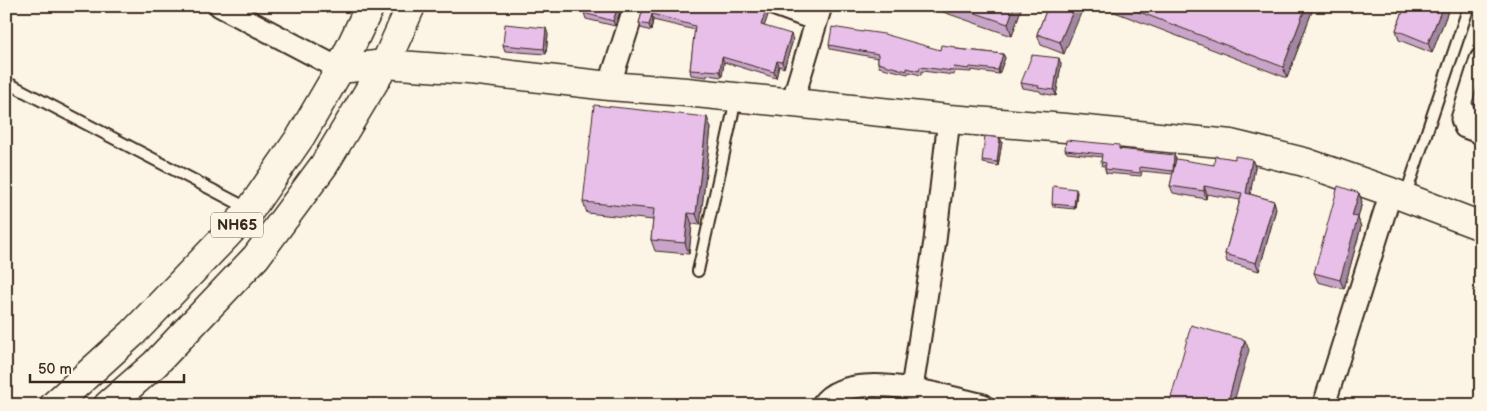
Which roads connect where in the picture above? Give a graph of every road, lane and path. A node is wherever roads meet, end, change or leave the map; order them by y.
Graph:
1 (220, 6) edge
2 (370, 6) edge
3 (411, 6) edge
4 (635, 6) edge
5 (778, 6) edge
6 (1469, 6) edge
7 (818, 13) edge
8 (1481, 59) edge
9 (385, 64) junction
10 (340, 69) junction
11 (6, 82) edge
12 (610, 86) junction
13 (737, 97) junction
14 (792, 103) junction
15 (949, 119) junction
16 (1481, 133) edge
17 (1398, 195) junction
18 (250, 210) junction
19 (1481, 226) edge
20 (698, 271) dead end
21 (912, 388) junction
22 (54, 405) edge
23 (108, 405) edge
24 (822, 405) edge
25 (984, 405) edge
26 (1324, 405) edge

1 - 10 street
2 - 10 main road, NH65
3 - 9 main road, NH65
4 - 12 street
5 - 7 street
6 - 17 lane
7 - 14 street
8 - 16 street
9 - 10 main road
9 - 12 main road
9 - 23 main road, NH65
10 - 18 main road, NH65
11 - 18 lane
12 - 13 main road
13 - 14 main road
13 - 20 lane
14 - 15 main road
15 - 17 main road
15 - 21 street
17 - 19 main road
17 - 26 street
18 - 22 main road, NH65
21 - 24 street
21 - 25 street

